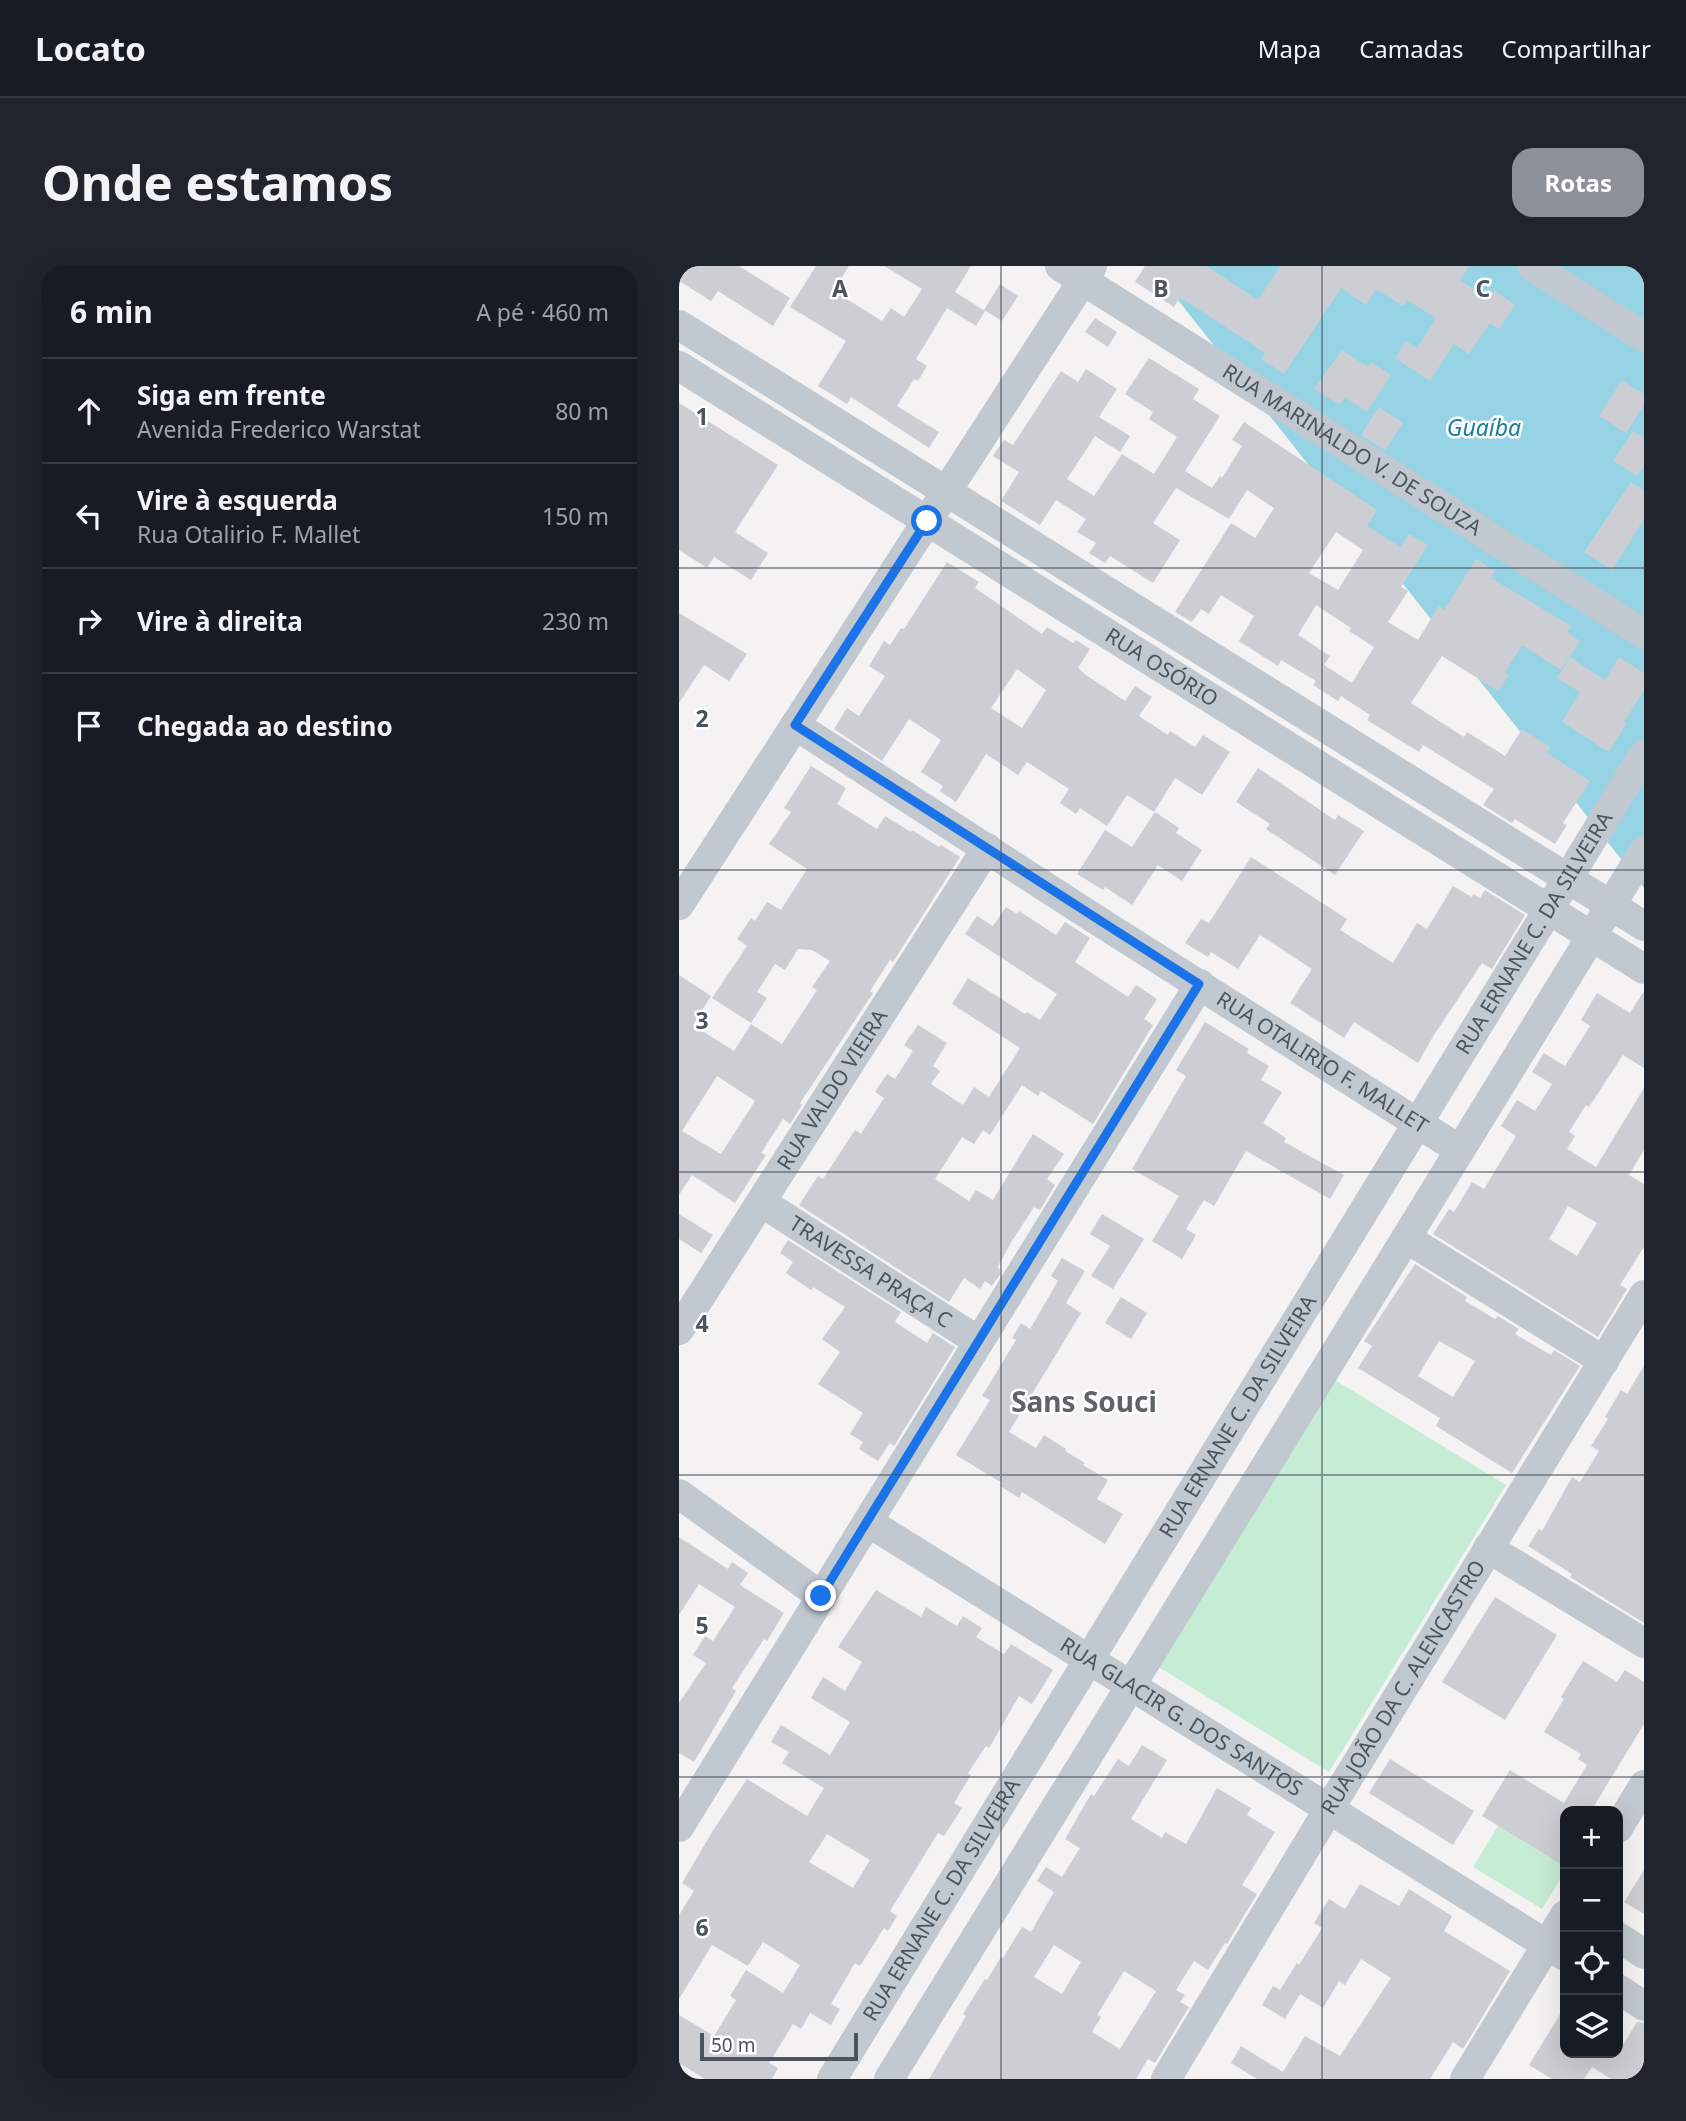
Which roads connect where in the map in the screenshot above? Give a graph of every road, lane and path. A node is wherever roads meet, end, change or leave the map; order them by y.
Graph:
1 (1532, 266) edge
2 (1078, 271) edge
3 (679, 325) edge
4 (1644, 337) edge
5 (679, 366) edge
6 (802, 402) junction
7 (785, 431) junction
8 (946, 492) junction
9 (927, 521) junction
10 (1150, 619) junction
11 (1644, 634) edge
12 (1131, 649) junction
13 (795, 725) junction
14 (1644, 754) edge
15 (987, 849) junction
16 (1644, 851) edge
17 (1568, 879) junction
18 (679, 905) edge
19 (1610, 905) junction
20 (1549, 910) junction
21 (1644, 926) edge
22 (1591, 936) junction
23 (1644, 970) edge
24 (1199, 984) junction
25 (1418, 1123) junction
26 (1460, 1150) junction
27 (761, 1202) junction
28 (1406, 1238) junction
29 (1644, 1296) edge
30 (679, 1330) edge
31 (978, 1341) junction
32 (1604, 1361) junction
33 (679, 1494) edge
34 (868, 1522) junction
35 (1488, 1548) junction
36 (821, 1596) junction
37 (1644, 1643) edge
38 (1089, 1660) junction
39 (1131, 1685) junction
40 (1644, 1785) edge
41 (687, 1795) edge
42 (1329, 1809) junction
43 (1623, 1820) edge
44 (679, 1827) edge
45 (958, 1874) junction
46 (1000, 1899) junction
47 (1561, 1932) edge
48 (1623, 1940) edge
49 (1556, 1950) edge
50 (1644, 1954) edge
51 (1623, 1992) edge
52 (1644, 2006) edge
53 (832, 2079) edge
54 (889, 2079) edge
55 (1166, 2079) edge
56 (1465, 2079) edge

1 - 4 street
2 - 8 street
2 - 11 street, RUA MARINALDO V. DE SOUZA
3 - 6 street, RUA OSÓRIO
5 - 7 street, RUA OSÓRIO
6 - 7 street
6 - 8 street, RUA OSÓRIO
7 - 9 street, RUA OSÓRIO
8 - 9 street
8 - 10 street, RUA OSÓRIO
9 - 12 street, RUA OSÓRIO
9 - 13 street
10 - 12 street
10 - 17 street, RUA OSÓRIO
12 - 20 street, RUA OSÓRIO
13 - 15 street, RUA OTALIRIO F. MALLET
13 - 18 street
14 - 17 street, RUA ERNANE C. DA SILVEIRA
15 - 24 street, RUA OTALIRIO F. MALLET
15 - 27 street, RUA VALDO VIEIRA
16 - 19 street
17 - 19 street, RUA OSÓRIO
17 - 20 street, RUA ERNANE C. DA SILVEIRA
19 - 21 street, RUA OSÓRIO
19 - 22 street
20 - 22 street, RUA OSÓRIO
20 - 25 street, RUA ERNANE C. DA SILVEIRA
22 - 23 street, RUA OSÓRIO
22 - 26 street
24 - 25 street, RUA OTALIRIO F. MALLET
24 - 31 street
25 - 26 street, RUA OTALIRIO F. MALLET
25 - 38 street, RUA ERNANE C. DA SILVEIRA
26 - 28 street
27 - 30 street, RUA VALDO VIEIRA
27 - 31 street, TRAVESSA PRAÇA C
28 - 32 street
28 - 39 street
29 - 32 street, RUA JOÃO DA C. ALENCASTRO
31 - 34 street
32 - 35 street, RUA JOÃO DA C. ALENCASTRO
33 - 36 street
34 - 36 street
34 - 38 street, RUA GLACIR G. DOS SANTOS
35 - 37 street
35 - 42 street, RUA JOÃO DA C. ALENCASTRO
36 - 41 street
38 - 39 street, RUA GLACIR G. DOS SANTOS
38 - 45 street, RUA ERNANE C. DA SILVEIRA
39 - 42 street, RUA GLACIR G. DOS SANTOS
39 - 46 street
40 - 43 street
41 - 44 street
42 - 49 street, RUA GLACIR G. DOS SANTOS
42 - 55 street, RUA JOÃO DA C. ALENCASTRO
45 - 46 street
45 - 53 street, RUA ERNANE C. DA SILVEIRA
46 - 54 street
47 - 49 street
48 - 50 street
49 - 56 street
51 - 52 street

